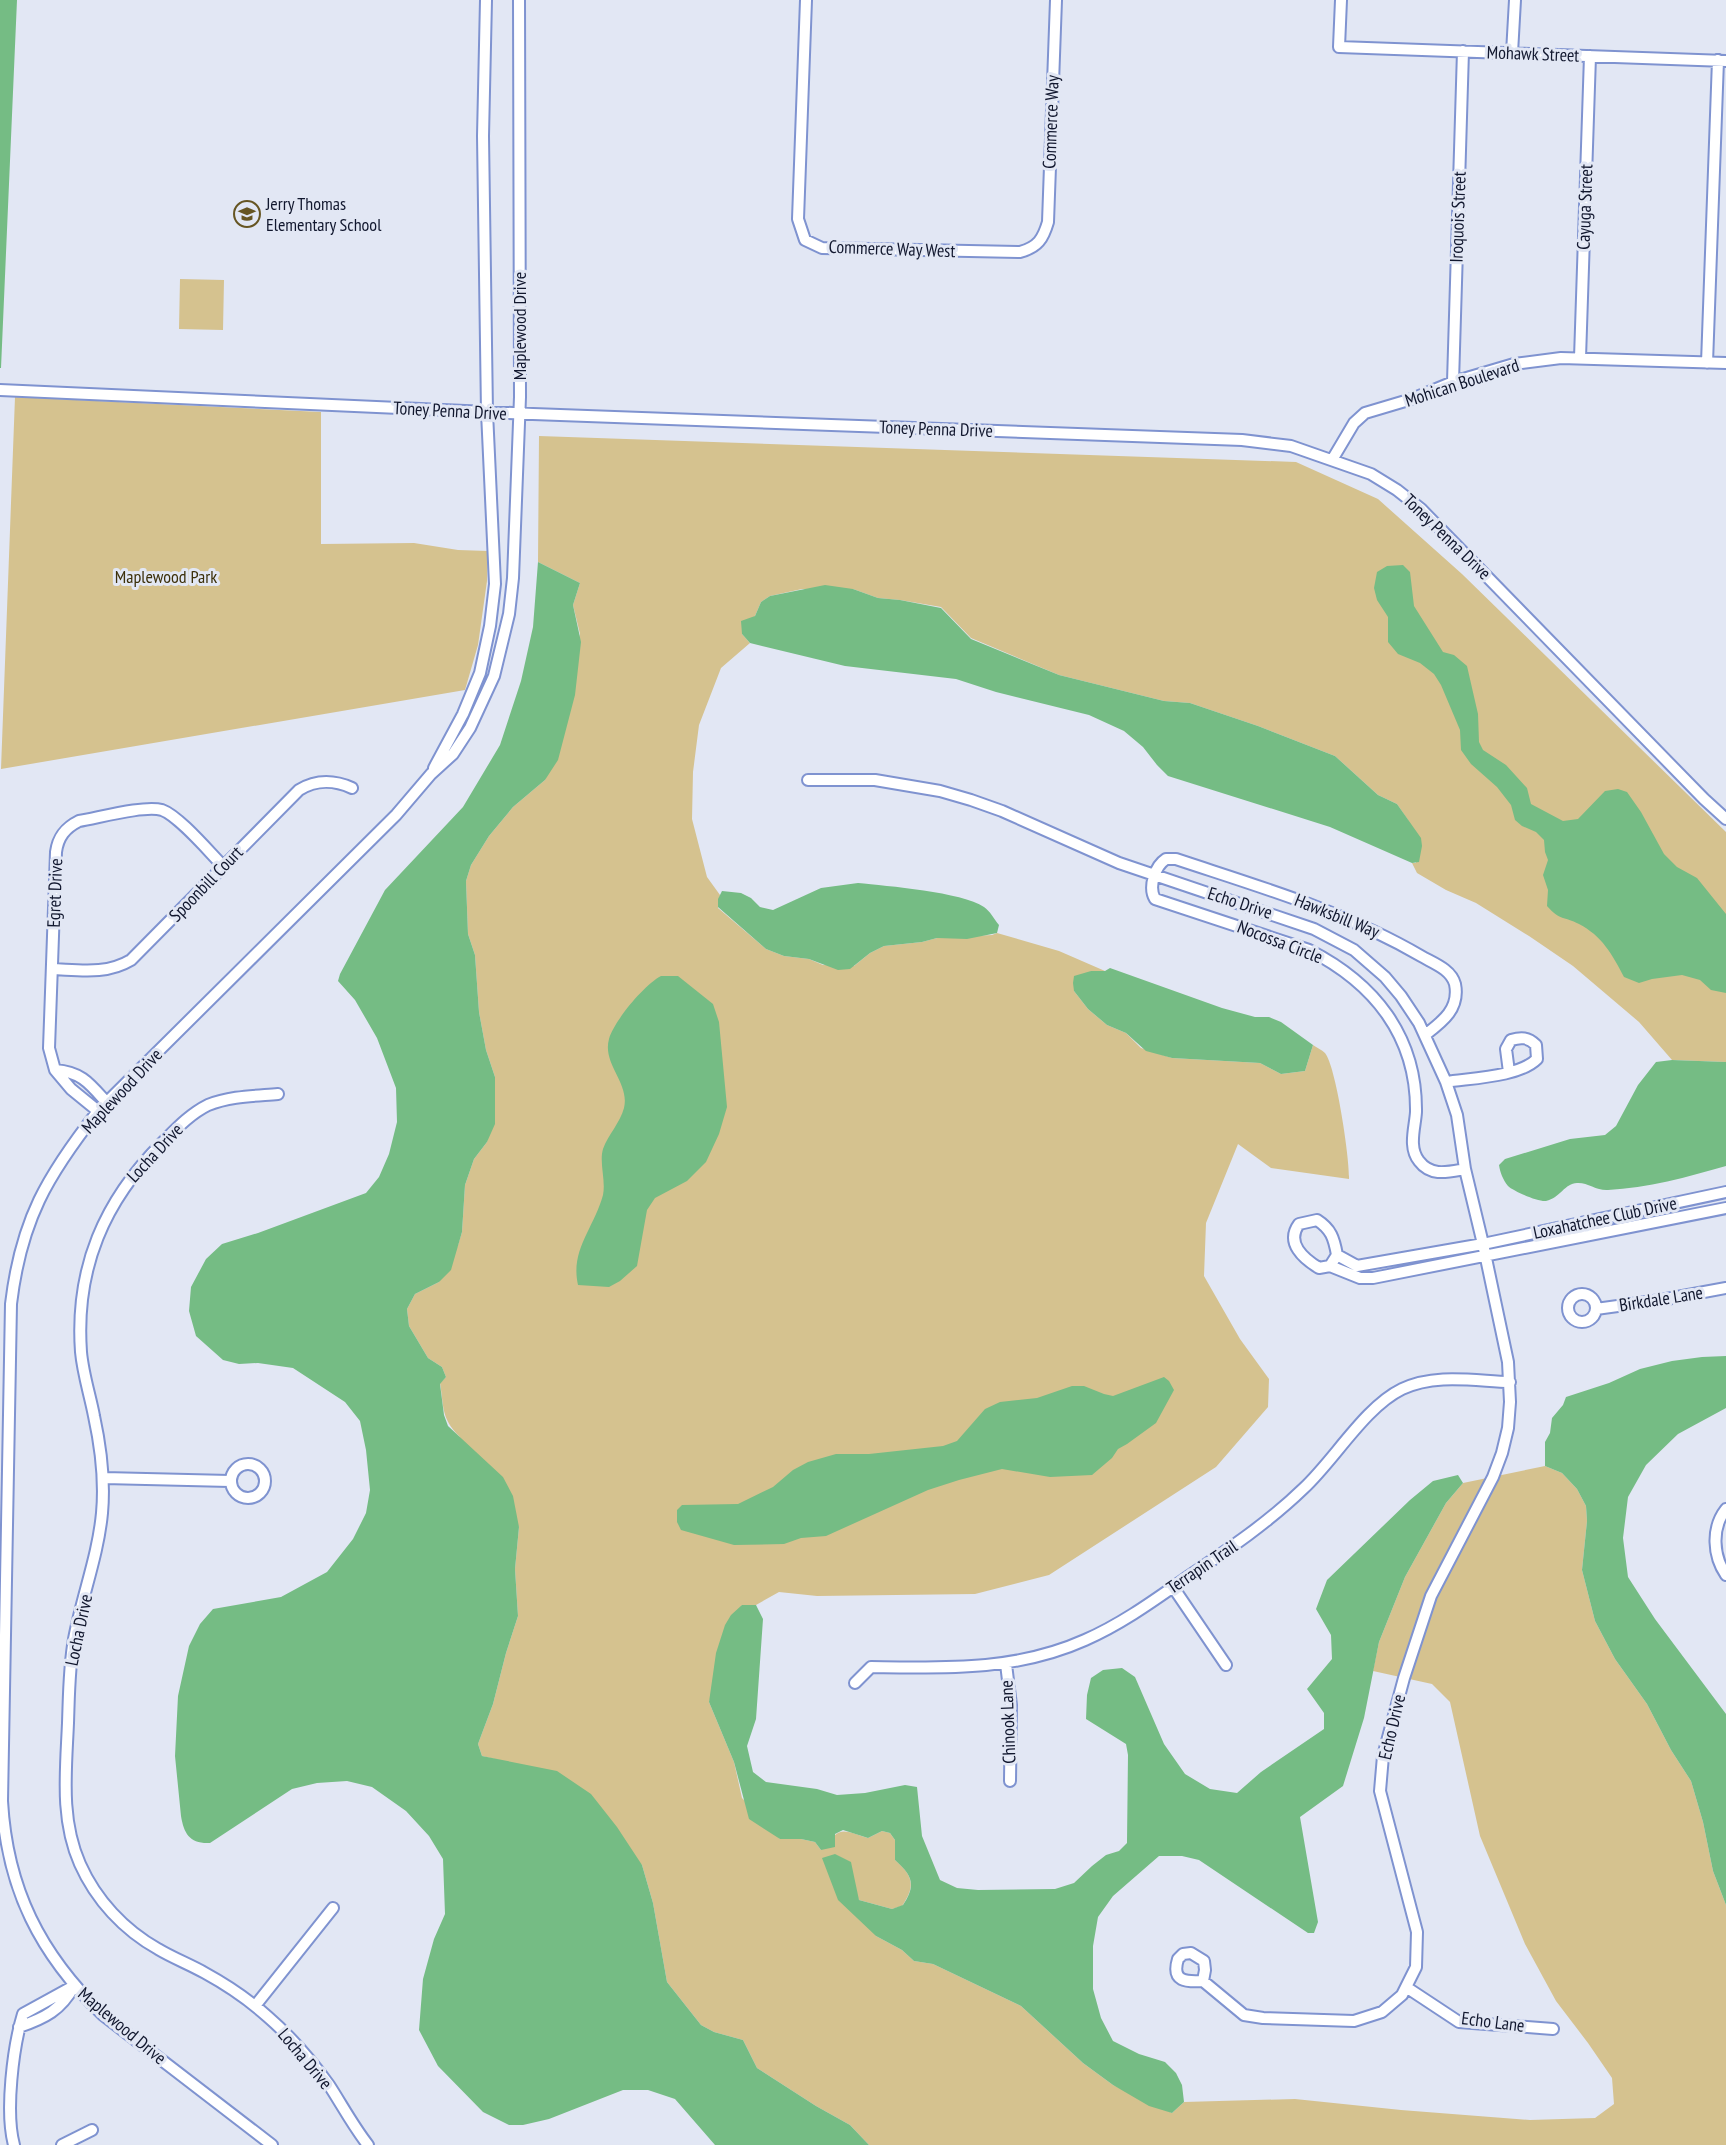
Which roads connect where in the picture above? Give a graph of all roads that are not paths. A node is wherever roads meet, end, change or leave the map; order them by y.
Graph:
1 (486, 0) edge
2 (519, 0) edge
3 (806, 0) edge
4 (1056, 0) edge
5 (1341, 0) edge
6 (1515, 0) edge
7 (1463, 51) junction
8 (1512, 53) junction
9 (1590, 56) junction
10 (1722, 60) edge
11 (1039, 243) joint
12 (1580, 358) junction
13 (1707, 363) junction
14 (1726, 363) edge
15 (1453, 382) junction
16 (0, 390) edge
17 (487, 412) junction
18 (520, 414) junction
19 (1332, 460) junction
20 (431, 774) junction
21 (808, 780) dead end
22 (352, 788) dead end
23 (1726, 819) edge
24 (224, 867) junction
25 (1155, 875) junction
26 (52, 969) junction
27 (1425, 1035) junction
28 (55, 1070) junction
29 (1509, 1072) dead end
30 (1446, 1082) junction
31 (278, 1094) dead end
32 (102, 1107) junction
33 (1465, 1169) junction
34 (1726, 1192) edge
35 (1726, 1208) edge
36 (1483, 1244) junction
37 (1337, 1255) junction
38 (1486, 1257) junction
39 (1330, 1266) junction
40 (1726, 1288) edge
41 (1596, 1309) dead end
42 (1510, 1382) junction
43 (104, 1478) junction
44 (230, 1481) dead end
45 (1726, 1509) edge
46 (1726, 1575) edge
47 (1173, 1587) junction
48 (1006, 1664) junction
49 (1226, 1665) dead end
50 (855, 1683) dead end
51 (1010, 1781) dead end
52 (333, 1908) dead end
53 (1203, 1981) dead end
54 (74, 1986) junction
55 (1406, 1987) junction
56 (255, 2006) junction
57 (1553, 2028) dead end
58 (92, 2130) dead end
59 (14, 2145) edge
60 (62, 2145) edge
61 (272, 2145) edge
62 (368, 2145) edge

1 - 17 street, Maplewood Drive
2 - 18 street, Maplewood Drive
3 - 11 street, Commerce Way West
4 - 11 street, Commerce Way
5 - 7 street, Mohawk Street
6 - 8 street
7 - 8 street, Mohawk Street
7 - 15 street, Iroquois Street
8 - 9 street, Mohawk Street
9 - 10 street, Mohawk Street
9 - 12 street, Cayuga Street
10 - 13 street
12 - 13 street, Mohican Boulevard
12 - 15 street, Mohican Boulevard
13 - 14 street, Mohican Boulevard
15 - 19 street, Mohican Boulevard
16 - 17 street, Toney Penna Drive
17 - 18 street, Toney Penna Drive
17 - 20 street, Maplewood Drive
18 - 19 street, Toney Penna Drive
18 - 20 street, Maplewood Drive
19 - 23 street, Toney Penna Drive
20 - 32 street, Maplewood Drive
21 - 25 street, Echo Drive
22 - 24 street, Spoonbill Court
24 - 26 street, Spoonbill Court
24 - 26 street, Egret Drive
25 - 27 street, Echo Drive
25 - 27 street, Hawksbill Way
25 - 33 street, Nocossa Circle
26 - 28 street, Egret Drive
27 - 30 street, Echo Drive
28 - 32 street
28 - 32 street
29 - 30 street
30 - 33 street, Echo Drive
31 - 43 street, Locha Drive
32 - 54 street, Maplewood Drive
33 - 36 street, Echo Drive
34 - 36 street, Loxahatchee Club Drive
35 - 38 street, Loxahatchee Club Drive
36 - 37 street
36 - 38 street, Echo Drive
37 - 39 street
37 - 39 street
38 - 39 street
38 - 42 street, Echo Drive
40 - 41 street, Birkdale Lane
42 - 47 street, Terrapin Trail
42 - 55 street, Echo Drive
43 - 44 street
43 - 56 street, Locha Drive
45 - 46 street
47 - 48 street, Terrapin Trail
47 - 49 street
48 - 50 street, Terrapin Trail
48 - 51 street, Chinook Lane
52 - 56 street
53 - 55 street, Echo Drive
54 - 59 street
54 - 61 street, Maplewood Drive
55 - 57 street, Echo Lane
56 - 62 street, Locha Drive
58 - 60 street

